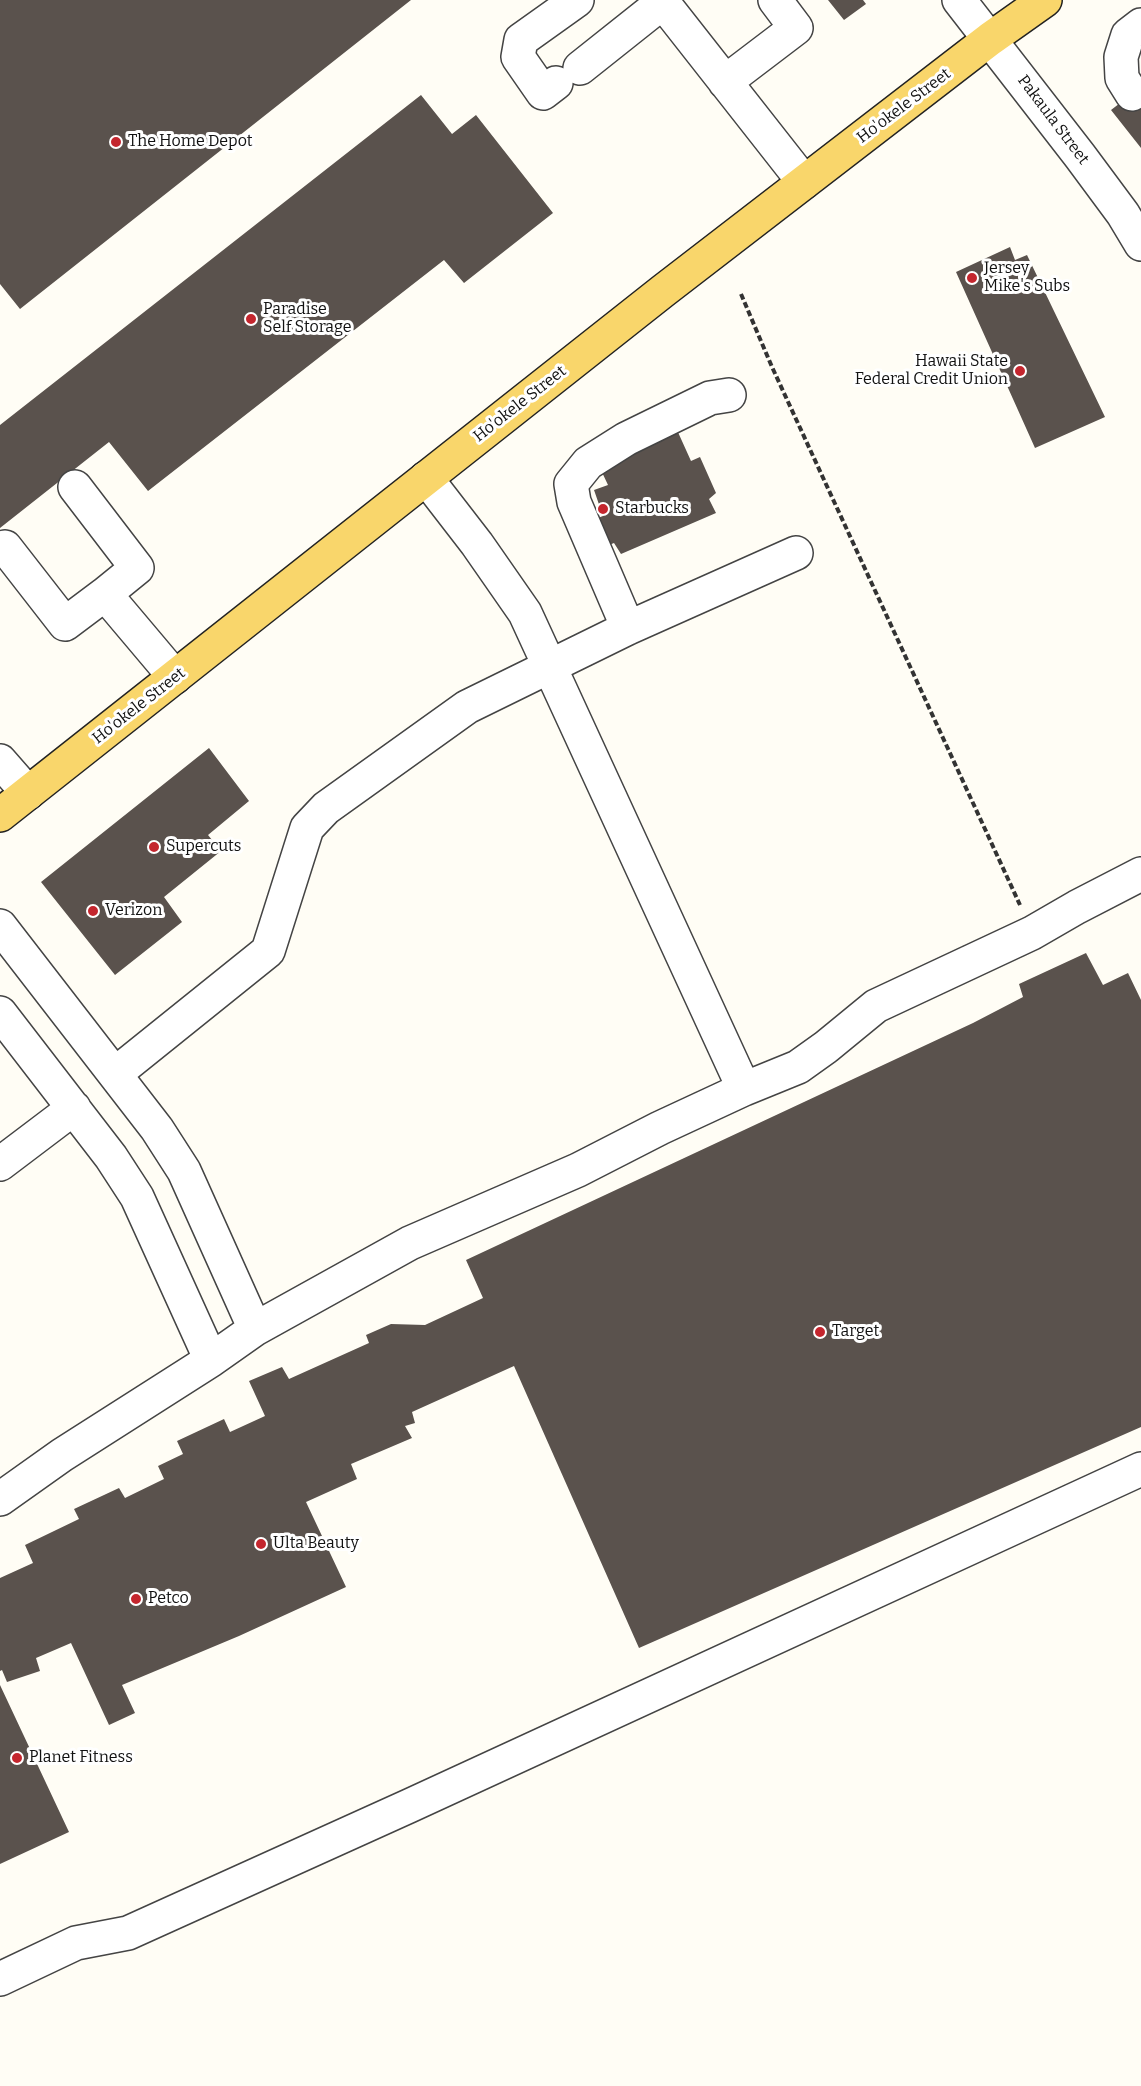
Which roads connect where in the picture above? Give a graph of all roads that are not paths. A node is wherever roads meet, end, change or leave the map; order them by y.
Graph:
1 (577, 0) edge
2 (775, 0) edge
3 (959, 0) edge
4 (1045, 0) edge
5 (662, 1) edge
6 (1141, 25) edge
7 (990, 39) junction
8 (726, 82) junction
9 (1132, 94) dead end
10 (804, 182) junction
11 (1140, 240) edge
12 (729, 395) dead end
13 (426, 478) junction
14 (75, 487) dead end
15 (5, 547) dead end
16 (796, 553) dead end
17 (105, 594) junction
18 (628, 628) junction
19 (550, 666) junction
20 (176, 677) junction
21 (0, 761) edge
22 (28, 793) junction
23 (0, 815) edge
24 (1141, 874) edge
25 (0, 926) edge
26 (0, 1013) edge
27 (115, 1074) junction
28 (744, 1089) junction
29 (74, 1108) junction
30 (0, 1164) edge
31 (255, 1329) junction
32 (211, 1360) junction
33 (1141, 1469) edge
34 (0, 1499) edge
35 (0, 1979) edge

1 - 5 street
2 - 8 street
3 - 7 street, Pakaula Street
4 - 7 main road, Ho'okele Street
5 - 8 street
6 - 9 street
7 - 10 main road, Ho'okele Street
7 - 11 street, Pakaula Street
8 - 10 street
10 - 13 main road, Ho'okele Street
12 - 18 street
13 - 19 street
13 - 20 main road, Ho'okele Street
14 - 17 street
15 - 17 street
16 - 18 street
17 - 20 street
18 - 19 street
19 - 27 street
19 - 28 street
20 - 22 main road, Ho'okele Street
21 - 22 street
22 - 23 main road, Ho'okele Street
24 - 28 street
25 - 27 street
26 - 29 street
27 - 31 street
28 - 31 street
29 - 30 street
29 - 32 street
31 - 32 street
32 - 34 street
33 - 35 street

